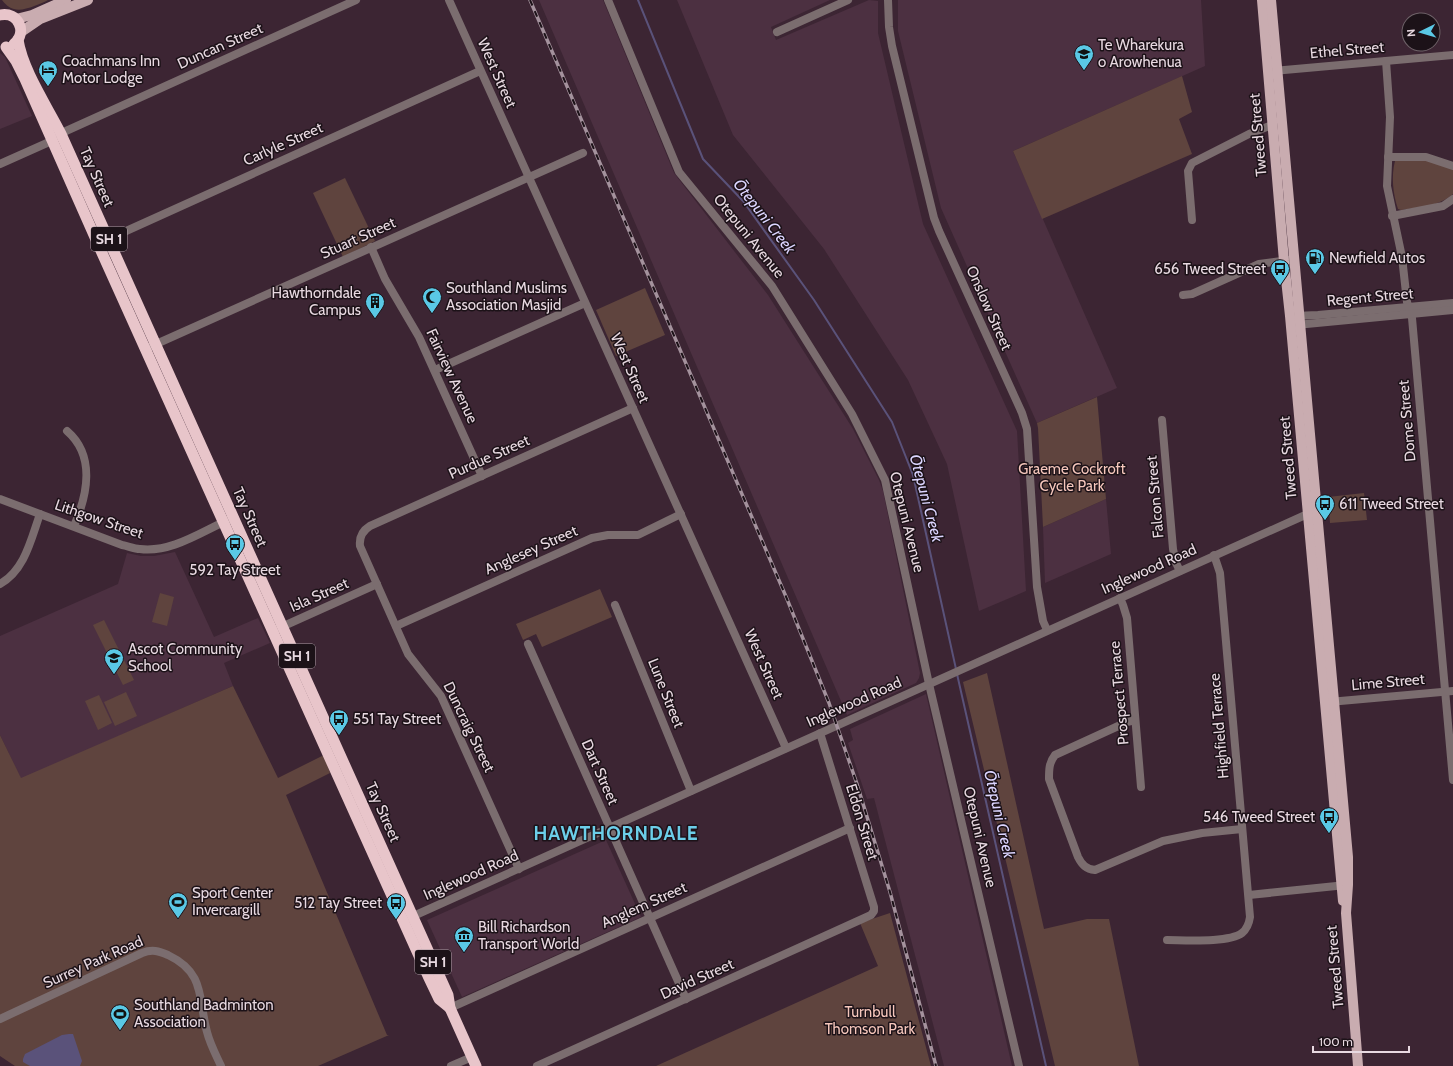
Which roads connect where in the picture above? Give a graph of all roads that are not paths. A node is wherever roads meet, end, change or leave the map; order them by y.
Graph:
1 (66, 0) edge
2 (88, 0) edge
3 (356, 0) edge
4 (449, 0) edge
5 (608, 0) edge
6 (848, 0) edge
7 (888, 0) edge
8 (1262, 0) edge
9 (1271, 0) edge
10 (5, 14) edge
11 (777, 32) dead end
12 (20, 36) junction
13 (3, 47) edge
14 (1453, 55) edge
15 (1386, 61) junction
16 (480, 71) junction
17 (1272, 71) junction
18 (1272, 125) junction
19 (57, 137) junction
20 (583, 153) dead end
21 (1388, 157) junction
22 (0, 164) edge
23 (1453, 166) edge
24 (528, 177) junction
25 (1453, 199) edge
26 (1392, 216) junction
27 (1192, 220) dead end
28 (109, 239) junction
29 (98, 244) junction
30 (371, 247) junction
31 (1289, 260) junction
32 (1182, 295) dead end
33 (585, 302) junction
34 (1453, 303) edge
35 (1410, 310) junction
36 (1453, 310) edge
37 (1295, 321) junction
38 (156, 344) junction
39 (145, 349) junction
40 (435, 370) junction
41 (633, 408) junction
42 (1162, 420) dead end
43 (67, 431) dead end
44 (482, 476) junction
45 (0, 499) edge
46 (1312, 512) junction
47 (40, 514) junction
48 (681, 514) junction
49 (234, 518) junction
50 (224, 522) junction
51 (74, 526) junction
52 (360, 536) joint
53 (1214, 555) junction
54 (1180, 571) junction
55 (0, 584) edge
56 (377, 584) junction
57 (1120, 598) junction
58 (615, 605) dead end
59 (283, 626) junction
60 (396, 626) junction
61 (1047, 630) junction
62 (272, 631) junction
63 (528, 644) dead end
64 (929, 684) junction
65 (1449, 691) edge
66 (1329, 702) junction
67 (1135, 720) junction
68 (328, 726) junction
69 (318, 731) junction
70 (820, 733) junction
71 (786, 748) junction
72 (1453, 780) edge
73 (1141, 787) dead end
74 (691, 791) junction
75 (370, 820) junction
76 (359, 824) junction
77 (610, 828) junction
78 (850, 828) junction
79 (1242, 829) junction
80 (519, 868) junction
81 (1345, 886) junction
82 (1249, 895) junction
83 (869, 917) joint
84 (408, 918) junction
85 (650, 918) junction
86 (1167, 940) dead end
87 (686, 999) junction
88 (450, 1008) junction
89 (0, 1019) edge
90 (474, 1061) edge
91 (221, 1066) edge
92 (451, 1066) edge
93 (538, 1066) edge
94 (1019, 1066) edge
95 (1358, 1066) edge

1 - 10 main road
2 - 12 main road
3 - 19 street, Duncan Street
4 - 16 street, West Street
5 - 64 street, Otepuni Avenue
6 - 11 street
7 - 61 street, Onslow Street
8 - 17 main road, Tweed Street
9 - 17 main road, Tweed Street
10 - 12 highway, SH 1
12 - 13 highway
12 - 19 highway, Tay Street / SH 1
13 - 19 highway, Tay Street / SH 1
14 - 15 street, Ethel Street
15 - 17 street, Ethel Street
15 - 21 street, Dome Street
16 - 24 street, West Street
16 - 28 street, Carlyle Street
17 - 18 main road, Tweed Street
17 - 31 main road, Tweed Street
18 - 27 street
18 - 31 main road, Tweed Street
19 - 22 street, Duncan Street
19 - 28 highway, Tay Street / SH 1
19 - 29 highway, Tay Street / SH 1
20 - 24 street, Stuart Street
21 - 23 street
21 - 26 street, Dome Street
24 - 30 street, Stuart Street
24 - 33 street, West Street
25 - 26 street
26 - 35 street, Dome Street
28 - 29 street, Carlyle Street
28 - 38 highway, Tay Street / SH 1
29 - 39 highway, Tay Street / SH 1
30 - 38 street, Stuart Street
30 - 40 street, Fairview Avenue
31 - 32 street
31 - 37 main road, Tweed Street
33 - 40 street
33 - 41 street, West Street
34 - 35 street, Regent Street
35 - 36 street, Regent Street
35 - 37 street, Regent Street
35 - 65 street, Dome Street
37 - 46 main road, Tweed Street
38 - 39 street, Stuart Street
38 - 49 highway, Tay Street / SH 1
39 - 50 highway, Tay Street / SH 1
40 - 44 street, Fairview Avenue
41 - 44 street, Purdue Street
41 - 48 street, West Street
42 - 54 street, Falcon Street
43 - 51 street
44 - 52 street, Purdue Street
45 - 47 street, Lithgow Street
46 - 53 street, Inglewood Road
46 - 66 main road, Tweed Street
47 - 51 street, Lithgow Street
47 - 55 street
48 - 60 street, Anglesey Street
48 - 71 street, West Street
49 - 50 street, Lithgow Street
49 - 59 highway, Tay Street / SH 1
50 - 51 street, Lithgow Street
50 - 62 highway, Tay Street / SH 1
52 - 56 street, Duncraig Street
53 - 54 street, Inglewood Road
53 - 79 street, Highfield Terrace
54 - 57 street, Inglewood Road
56 - 59 street, Isla Street
56 - 60 street, Duncraig Street
57 - 61 street, Inglewood Road
57 - 67 street, Prospect Terrace
58 - 74 street, Lune Street
59 - 62 street, Isla Street
59 - 68 highway, Tay Street / SH 1
60 - 80 street, Duncraig Street
61 - 64 street, Inglewood Road
62 - 69 highway, Tay Street / SH 1
63 - 77 street, Dart Street
64 - 70 street, Inglewood Road
64 - 94 street, Otepuni Avenue
65 - 66 street, Lime Street
65 - 72 street, Dome Street
66 - 81 main road, Tweed Street
67 - 73 street, Prospect Terrace
67 - 79 street
68 - 69 highway
68 - 75 highway, Tay Street / SH 1
69 - 76 highway, Tay Street / SH 1
70 - 71 street, Inglewood Road
70 - 78 street, Eldon Street
71 - 74 street, Inglewood Road
74 - 77 street, Inglewood Road
75 - 76 highway
75 - 84 highway, Tay Street / SH 1
76 - 84 highway, Tay Street / SH 1
77 - 80 street, Inglewood Road
77 - 85 street, Dart Street
78 - 83 street, Eldon Street
78 - 85 street, Anglem Street
79 - 82 street, Highfield Terrace
80 - 84 street, Inglewood Road
81 - 82 street
81 - 95 main road, Tweed Street
82 - 86 street, Highfield Terrace
83 - 87 street, David Street
84 - 88 highway, Tay Street / SH 1
85 - 87 street, Dart Street
85 - 88 street, Anglem Street
87 - 93 street, David Street
88 - 90 highway, Tay Street / SH 1
89 - 91 street, Surrey Park Road
90 - 92 street

